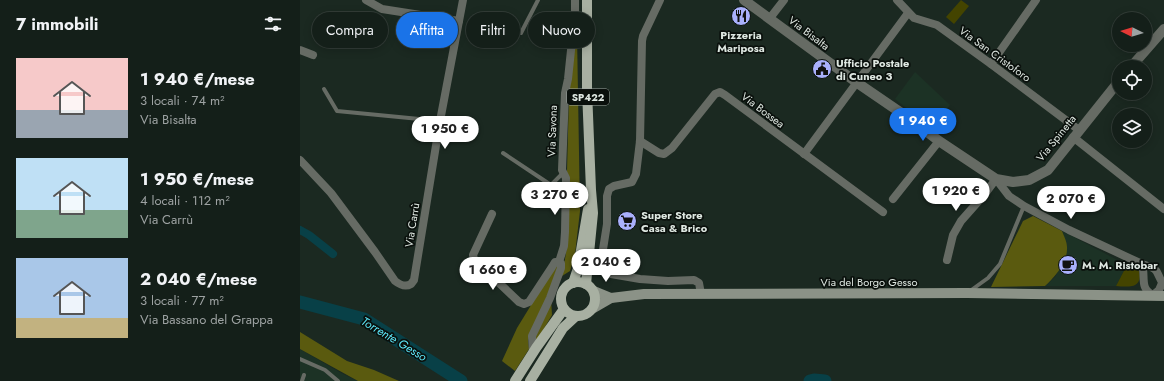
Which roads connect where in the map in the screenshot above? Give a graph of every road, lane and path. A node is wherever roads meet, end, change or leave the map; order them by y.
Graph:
1 (366, 0) edge
2 (463, 0) edge
3 (538, 0) edge
4 (575, 0) edge
5 (660, 0) edge
6 (744, 0) edge
7 (784, 0) edge
8 (897, 0) edge
9 (1036, 0) edge
10 (587, 2) edge
11 (908, 13) junction
12 (770, 18) junction
13 (459, 21) junction
14 (1164, 29) edge
15 (521, 33) dead end
16 (300, 50) edge
17 (313, 55) dead end
18 (1137, 60) edge
19 (990, 64) junction
20 (856, 82) junction
21 (324, 89) dead end
22 (1112, 89) edge
23 (440, 121) junction
24 (1076, 133) junction
25 (640, 141) junction
26 (939, 141) junction
27 (503, 153) dead end
28 (804, 154) junction
29 (300, 160) edge
30 (562, 170) junction
31 (996, 179) junction
32 (591, 190) junction
33 (893, 199) dead end
34 (1024, 206) junction
35 (1163, 206) edge
36 (883, 212) dead end
37 (492, 214) dead end
38 (947, 260) dead end
39 (559, 262) junction
40 (1142, 264) junction
41 (574, 282) junction
42 (1163, 284) edge
43 (1144, 286) junction
44 (590, 288) junction
45 (966, 293) junction
46 (701, 294) junction
47 (1127, 295) junction
48 (1153, 295) junction
49 (1164, 296) edge
50 (611, 298) junction
51 (564, 309) junction
52 (592, 309) junction
53 (576, 316) junction
54 (533, 353) junction
55 (300, 359) edge
56 (304, 375) dead end
57 (531, 379) edge
58 (302, 381) edge
59 (338, 381) edge
60 (515, 381) edge

1 - 13 street
2 - 13 street, Via Carrù
3 - 15 lane
4 - 30 street, Via Savona
5 - 25 street
6 - 12 street, Via Bisalta
7 - 12 street
8 - 11 street, Via San Cristoforo
9 - 19 street
10 - 32 main road, SP422
11 - 19 street, Via San Cristoforo
11 - 20 street
12 - 20 street, Via Bisalta
13 - 23 street, Via Carrù
14 - 18 street
16 - 17 street
19 - 24 street, Via San Cristoforo
20 - 26 street, Via Bisalta
20 - 28 street
21 - 23 lane
22 - 24 street, Via Spinetta
23 - 29 street, Via Carrù
24 - 31 street, Via Spinetta
24 - 35 street, Via San Cristoforo
25 - 28 street, Via Bossea
25 - 46 street
26 - 31 street, Via Bisalta
26 - 33 street
27 - 30 lane
28 - 36 street, Via Bossea
30 - 39 street, Via Savona
31 - 34 street, Via Bisalta
31 - 38 street
32 - 41 main road, SP422
32 - 44 main road, SP422
34 - 40 street, Via Bisalta
34 - 45 lane
37 - 39 street, Via Savona
39 - 54 street, Via Savona
40 - 42 street, Via Bisalta
40 - 43 street
41 - 44 main road
41 - 51 main road
42 - 48 street
43 - 47 street, Via del Borgo Gesso
43 - 48 street
44 - 50 main road, Via del Borgo Gesso
44 - 52 main road
45 - 46 main road, Via del Borgo Gesso
45 - 47 main road, Via del Borgo Gesso
46 - 50 main road, Via del Borgo Gesso
47 - 48 main road, Via del Borgo Gesso
48 - 49 main road, Via del Borgo Gesso
50 - 52 main road, Via del Borgo Gesso
51 - 53 main road
51 - 54 main road
52 - 53 main road
53 - 57 main road
54 - 60 main road
55 - 59 lane
56 - 58 lane

